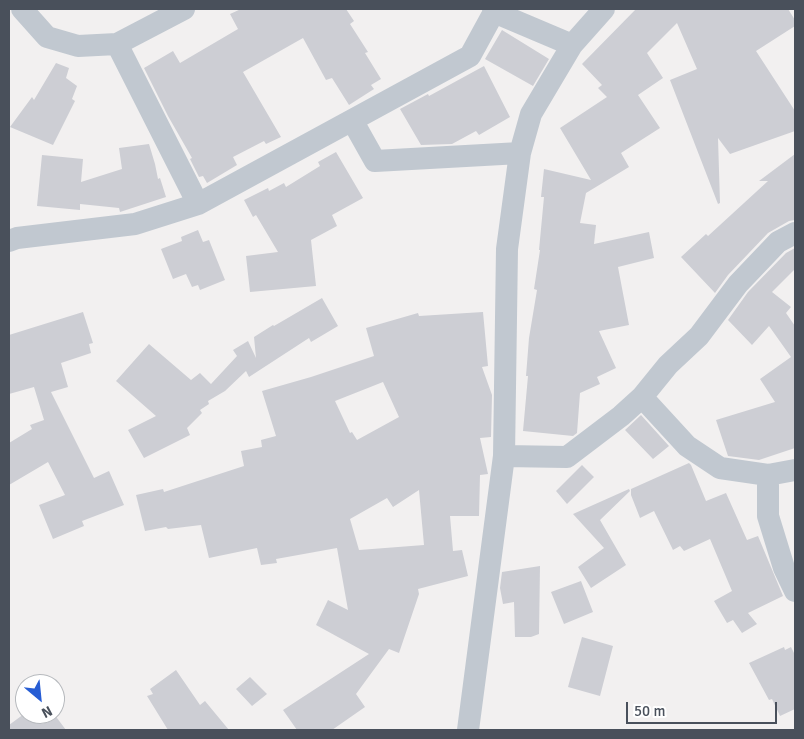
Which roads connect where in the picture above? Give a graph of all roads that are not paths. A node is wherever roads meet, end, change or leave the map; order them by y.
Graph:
1 (22, 9) edge
2 (184, 9) edge
3 (604, 9) edge
4 (494, 10) edge
5 (117, 44) junction
6 (572, 45) junction
7 (352, 120) junction
8 (520, 153) junction
9 (198, 204) junction
10 (795, 233) edge
11 (12, 237) edge
12 (642, 396) junction
13 (504, 456) junction
14 (795, 470) edge
15 (768, 475) junction
16 (795, 592) edge
17 (468, 730) edge

1 - 5 street
2 - 5 street
3 - 6 street
4 - 6 street
4 - 7 street
5 - 9 street
6 - 8 street
7 - 8 street
7 - 9 street
8 - 13 street
9 - 11 street
10 - 12 street
12 - 13 street
12 - 15 street
13 - 17 street
14 - 15 street
15 - 16 street

